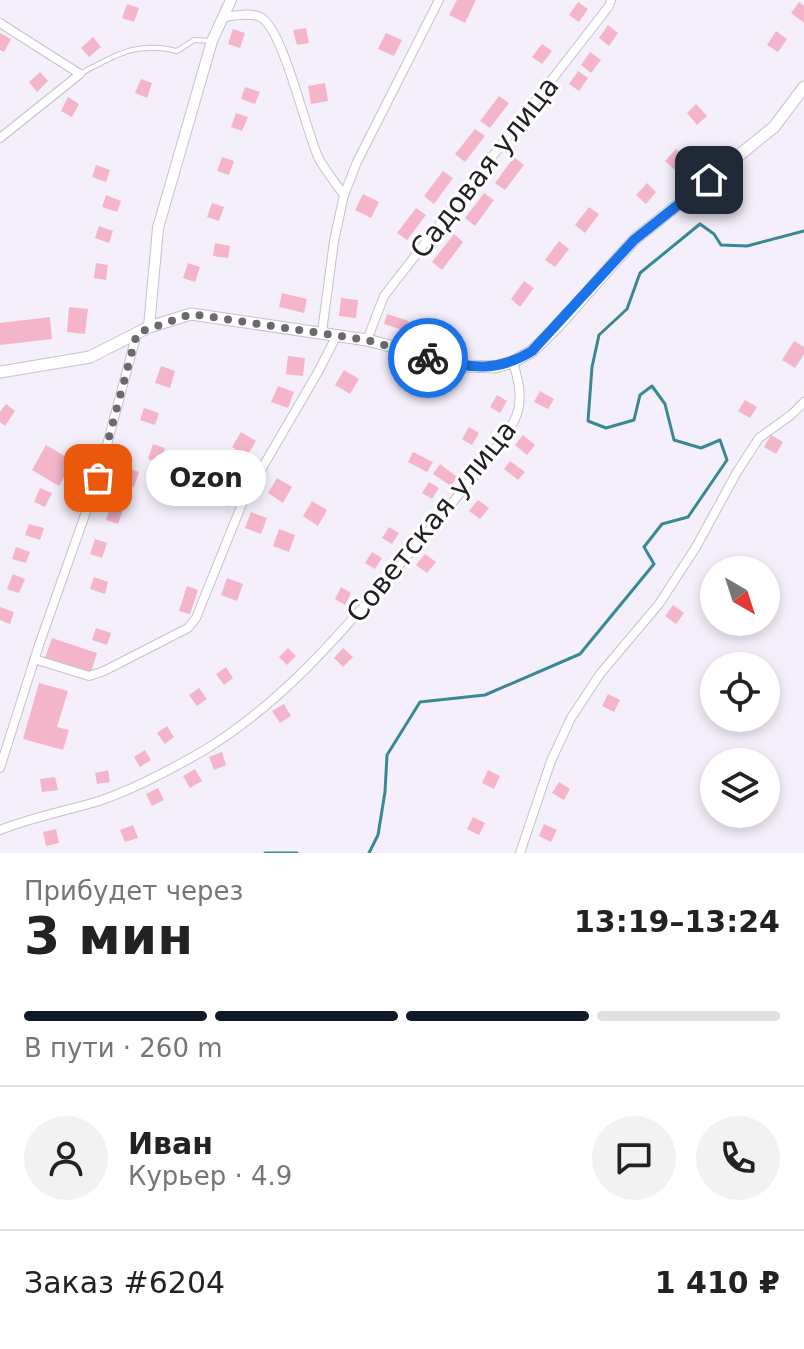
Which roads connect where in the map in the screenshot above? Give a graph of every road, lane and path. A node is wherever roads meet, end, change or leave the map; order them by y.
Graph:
1 (231, 0) edge
2 (439, 0) edge
3 (611, 0) edge
4 (223, 17) junction
5 (0, 23) edge
6 (212, 41) junction
7 (80, 74) junction
8 (804, 87) edge
9 (0, 138) edge
10 (344, 195) junction
11 (143, 330) junction
12 (322, 332) junction
13 (337, 335) junction
14 (367, 340) junction
15 (513, 362) junction
16 (0, 372) edge
17 (804, 402) edge
18 (34, 659) junction
19 (0, 768) edge
20 (0, 830) edge
21 (520, 853) edge

1 - 4 street
2 - 10 street
3 - 14 street, Садовая улица
4 - 6 street
4 - 10 street
5 - 7 street
6 - 7 lane
6 - 11 street
7 - 9 street
8 - 15 main road
10 - 12 street
11 - 12 main road
11 - 16 main road
11 - 18 street
12 - 13 main road
13 - 14 main road
13 - 18 street
14 - 15 main road
15 - 20 street, Советская улица
17 - 21 street
18 - 19 street

